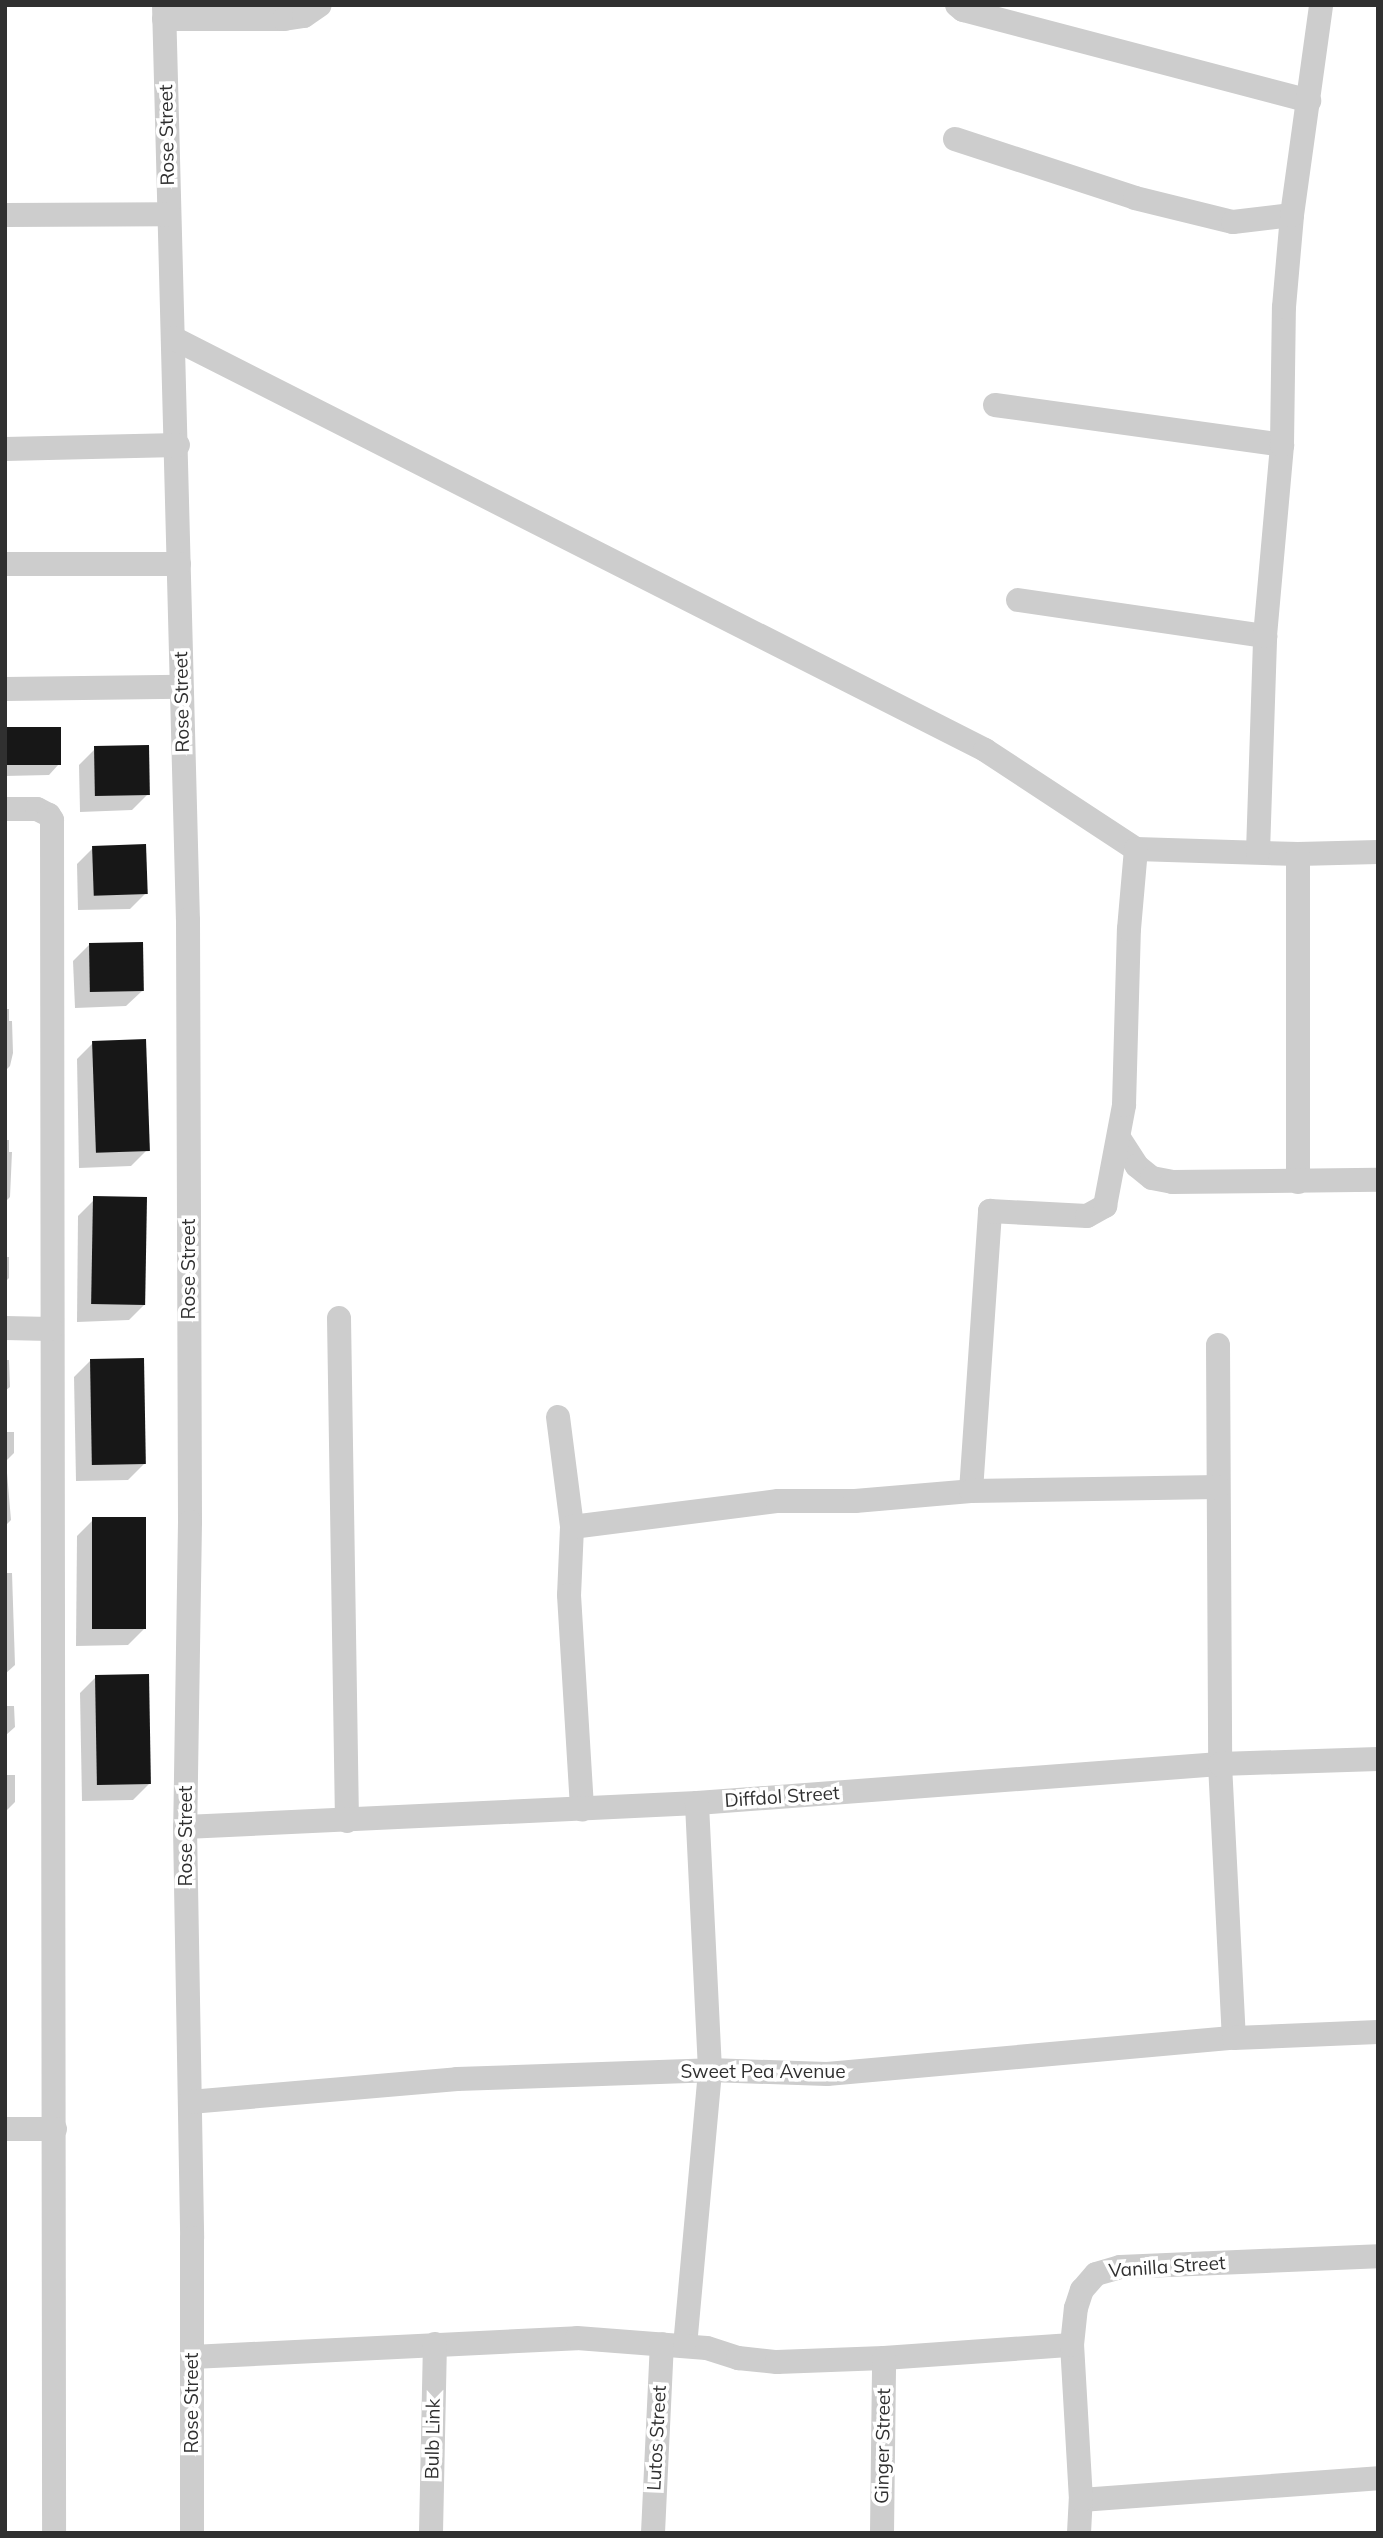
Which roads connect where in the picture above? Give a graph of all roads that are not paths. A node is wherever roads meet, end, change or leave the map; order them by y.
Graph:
1 (320, 5) edge
2 (957, 5) edge
3 (1321, 5) edge
4 (164, 12) edge
5 (1309, 101) junction
6 (955, 139) dead end
7 (169, 214) junction
8 (5, 215) edge
9 (1292, 215) junction
10 (173, 338) junction
11 (995, 405) dead end
12 (178, 445) junction
13 (1282, 445) junction
14 (5, 449) edge
15 (5, 564) edge
16 (179, 564) junction
17 (1018, 600) dead end
18 (1265, 636) junction
19 (181, 687) junction
20 (5, 689) edge
21 (5, 808) edge
22 (1136, 849) junction
23 (1258, 852) junction
24 (1378, 852) edge
25 (1298, 854) junction
26 (1119, 1138) junction
27 (1378, 1180) edge
28 (1298, 1182) junction
29 (339, 1318) dead end
30 (5, 1328) edge
31 (51, 1329) junction
32 (1218, 1345) dead end
33 (558, 1417) dead end
34 (1218, 1487) junction
35 (971, 1491) junction
36 (572, 1527) junction
37 (1378, 1759) edge
38 (1220, 1764) junction
39 (697, 1803) junction
40 (582, 1810) junction
41 (347, 1821) junction
42 (185, 1827) junction
43 (1378, 2032) edge
44 (1234, 2038) junction
45 (710, 2070) junction
46 (190, 2102) junction
47 (5, 2129) edge
48 (55, 2129) junction
49 (1378, 2256) edge
50 (435, 2344) junction
51 (673, 2345) junction
52 (1072, 2345) junction
53 (192, 2357) junction
54 (884, 2358) junction
55 (1378, 2478) edge
56 (1080, 2500) junction
57 (54, 2533) edge
58 (192, 2533) edge
59 (431, 2533) edge
60 (653, 2533) edge
61 (882, 2533) edge
62 (1079, 2533) edge

1 - 4 street
2 - 5 street
3 - 5 street
4 - 7 street, Rose Street
5 - 9 street
6 - 9 street
7 - 8 street
7 - 10 street, Rose Street
9 - 13 street
10 - 12 street, Rose Street
10 - 22 street
11 - 13 street
12 - 14 street
12 - 16 street, Rose Street
13 - 18 street
15 - 16 street
16 - 19 street, Rose Street
17 - 18 street
18 - 23 street
19 - 20 street
19 - 42 street, Rose Street
21 - 31 street
22 - 23 street
22 - 26 street
23 - 25 street
24 - 25 street
25 - 28 street
26 - 28 street
26 - 35 street
27 - 28 street
29 - 41 street
30 - 31 street
31 - 48 street
32 - 34 street
33 - 36 street
34 - 35 street
34 - 38 street
35 - 36 street
36 - 40 street
37 - 38 street, Diffdol Street
38 - 39 street, Diffdol Street
38 - 44 street
39 - 40 street, Diffdol Street
39 - 45 street, Lutos Street
40 - 41 street, Diffdol Street
41 - 42 street, Diffdol Street
42 - 46 street, Rose Street
43 - 44 street, Sweet Pea Avenue
44 - 45 street, Sweet Pea Avenue
45 - 46 street, Sweet Pea Avenue
45 - 51 street, Lutos Street
46 - 53 street, Rose Street
47 - 48 street
48 - 57 street
49 - 52 street, Vanilla Street
50 - 51 street
50 - 53 street
50 - 59 street, Bulb Link
51 - 54 street
51 - 60 street, Lutos Street
52 - 54 street
52 - 56 street, Vanilla Street
53 - 58 street, Rose Street
54 - 61 street, Ginger Street
55 - 56 street
56 - 62 street, Vanilla Street

